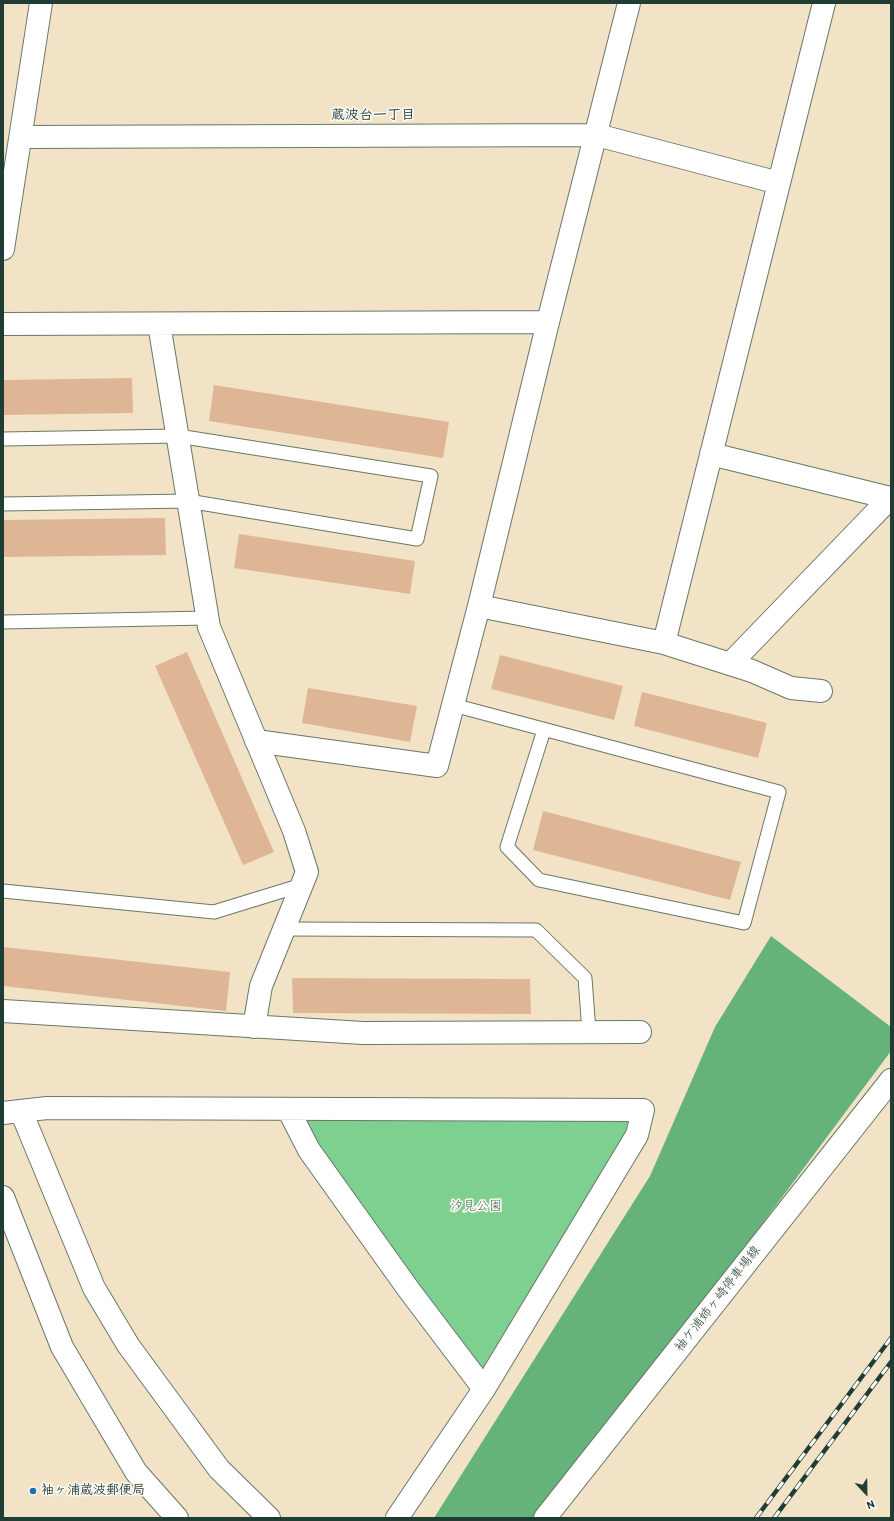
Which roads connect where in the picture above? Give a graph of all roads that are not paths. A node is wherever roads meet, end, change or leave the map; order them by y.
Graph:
1 (41, 3) edge
2 (629, 3) edge
3 (824, 3) edge
4 (597, 135) junction
5 (21, 137) junction
6 (779, 183) junction
7 (3, 249) edge
8 (548, 322) junction
9 (3, 324) edge
10 (160, 324) junction
11 (178, 436) junction
12 (3, 439) edge
13 (711, 454) junction
14 (188, 501) junction
15 (3, 504) edge
16 (479, 606) junction
17 (207, 618) junction
18 (3, 622) edge
19 (664, 643) junction
20 (730, 664) junction
21 (821, 691) dead end
22 (453, 705) junction
23 (544, 730) junction
24 (256, 741) junction
25 (302, 885) junction
26 (3, 891) edge
27 (284, 929) junction
28 (3, 1011) edge
29 (254, 1026) junction
30 (589, 1032) junction
31 (640, 1032) dead end
32 (891, 1080) edge
33 (288, 1109) junction
34 (12, 1112) edge
35 (3, 1197) edge
36 (484, 1389) junction
37 (177, 1518) edge
38 (269, 1518) edge
39 (397, 1518) edge
40 (544, 1518) edge

1 - 5 street
2 - 4 street
3 - 6 street
4 - 5 street
4 - 6 street
4 - 8 street
5 - 7 street
6 - 13 street
8 - 10 street
8 - 16 street
9 - 10 street
10 - 11 street
11 - 12 lane
11 - 14 street
11 - 14 lane
13 - 19 street
13 - 20 street
14 - 15 lane
14 - 17 street
16 - 19 street
16 - 22 street
17 - 18 lane
17 - 24 street
19 - 20 street
20 - 21 street
22 - 23 lane
22 - 24 street
23 - 23 lane
24 - 25 street
25 - 26 lane
25 - 27 street
27 - 29 street
27 - 30 lane
28 - 29 street
29 - 30 street
30 - 31 street
32 - 40 street, 袖ケ浦姉ヶ崎停車場線
33 - 34 street
33 - 36 street
33 - 36 street
34 - 38 street
35 - 37 street
36 - 39 street

